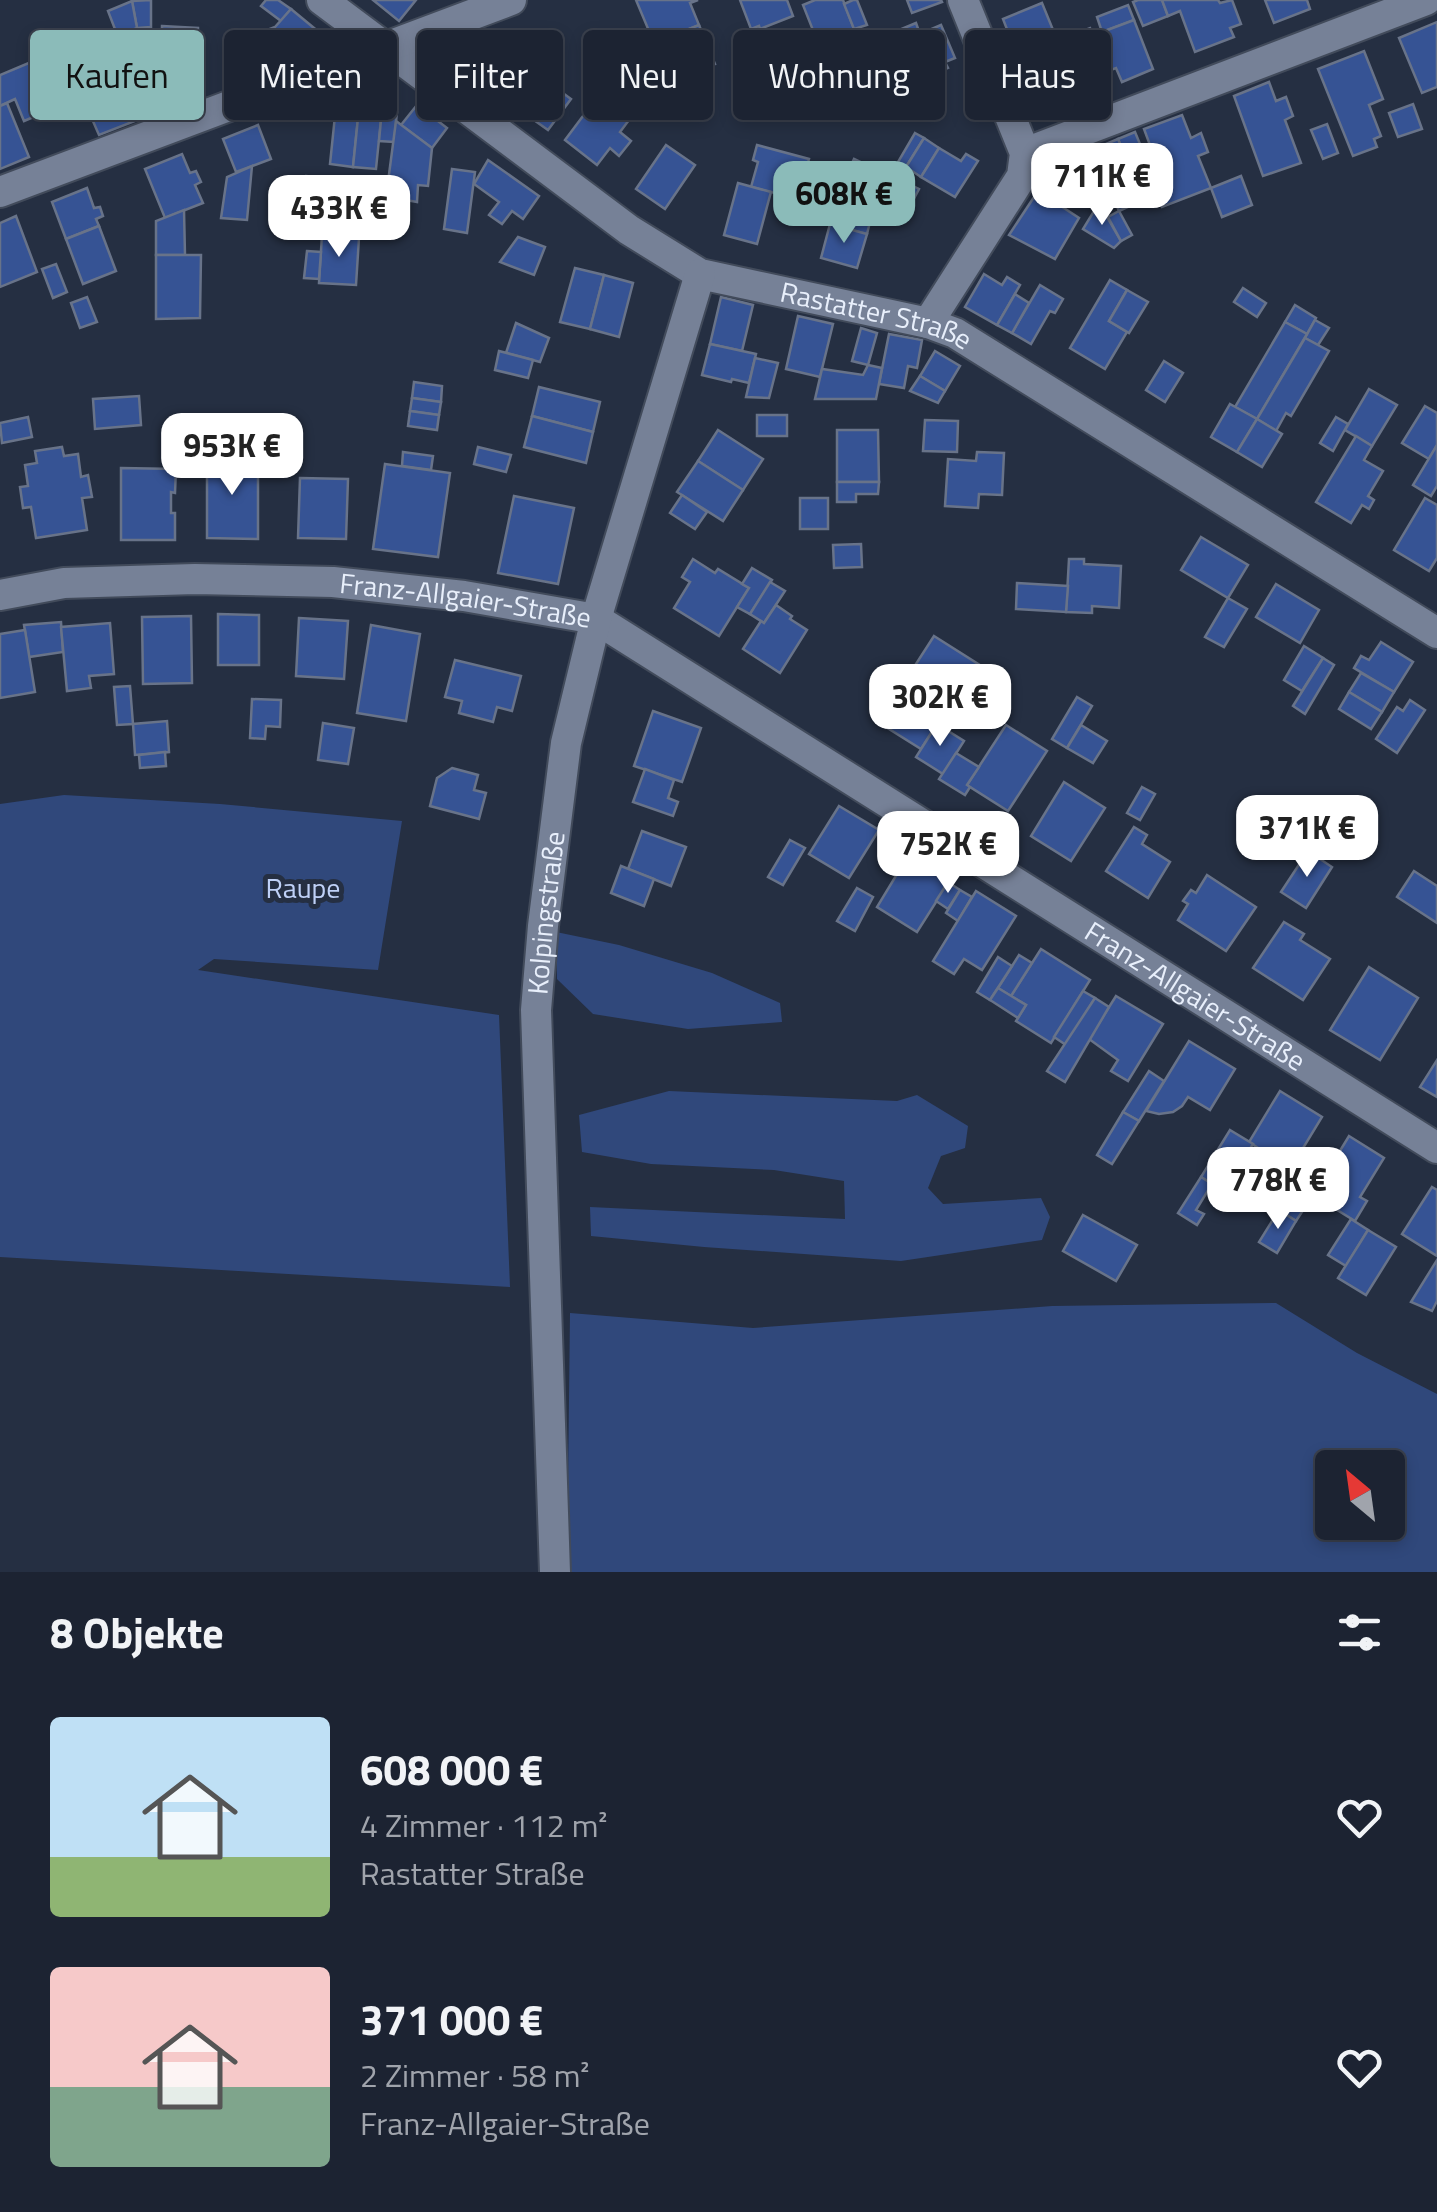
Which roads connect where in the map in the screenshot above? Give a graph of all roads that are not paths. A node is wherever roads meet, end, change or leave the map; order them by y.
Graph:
1 (322, 0) edge
2 (511, 0) edge
3 (964, 0) edge
4 (1426, 0) edge
5 (362, 30) edge
6 (397, 41) edge
7 (397, 56) edge
8 (224, 107) edge
9 (1025, 154) junction
10 (0, 192) edge
11 (700, 274) junction
12 (928, 323) junction
13 (0, 594) edge
14 (596, 619) junction
15 (1437, 632) edge
16 (1437, 1148) edge
17 (555, 1572) edge

1 - 5 street, Rastatter Straße
2 - 6 street
3 - 9 street
4 - 9 street
7 - 11 street, Rastatter Straße
8 - 10 street
9 - 12 street
11 - 12 street, Rastatter Straße
11 - 14 street, Kolpingstraße
12 - 15 street, Rastatter Straße
13 - 14 street, Franz-Allgaier-Straße
14 - 16 street, Franz-Allgaier-Straße
14 - 17 street, Kolpingstraße

